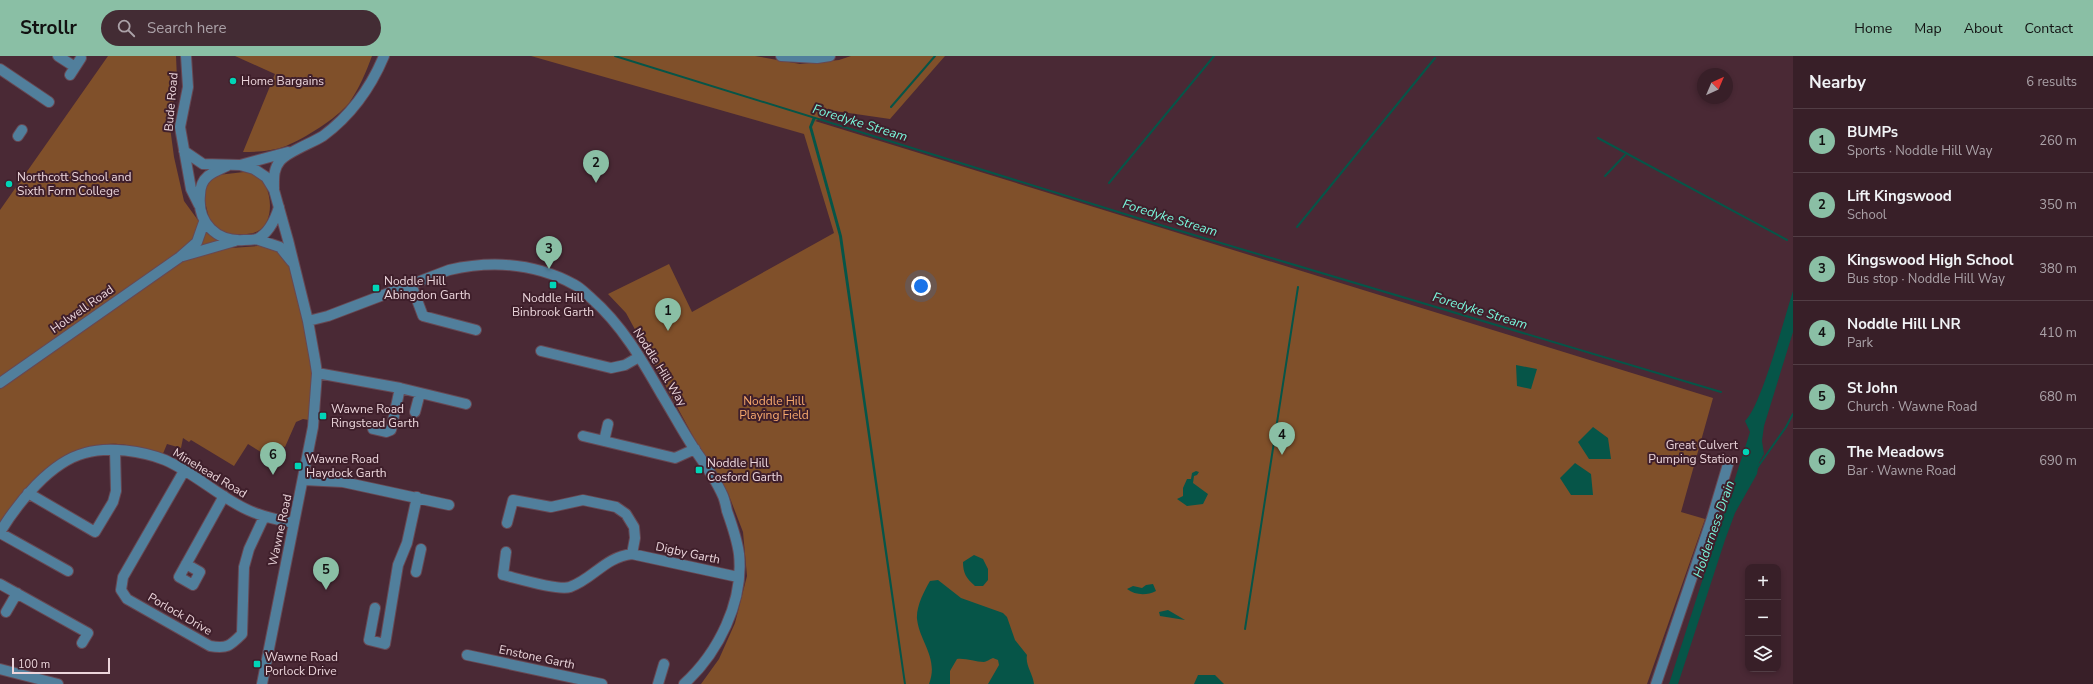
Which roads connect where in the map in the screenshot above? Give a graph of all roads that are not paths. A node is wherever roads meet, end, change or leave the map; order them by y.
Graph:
1 (58, 56) edge
2 (186, 56) edge
3 (384, 56) edge
4 (780, 56) edge
5 (830, 56) edge
6 (80, 58) dead end
7 (0, 69) edge
8 (45, 102) dead end
9 (298, 149) junction
10 (184, 151) junction
11 (228, 165) junction
12 (240, 165) junction
13 (274, 190) junction
14 (199, 205) junction
15 (279, 207) junction
16 (204, 222) junction
17 (256, 239) junction
18 (235, 241) junction
19 (180, 257) junction
20 (293, 264) junction
21 (411, 284) junction
22 (308, 321) junction
23 (476, 330) dead end
24 (541, 351) dead end
25 (639, 357) junction
26 (317, 373) junction
27 (0, 383) edge
28 (400, 388) junction
29 (420, 393) junction
30 (466, 404) dead end
31 (415, 412) dead end
32 (608, 424) dead end
33 (373, 429) dead end
34 (583, 436) dead end
35 (604, 441) junction
36 (694, 449) junction
37 (115, 450) junction
38 (1729, 461) dead end
39 (184, 471) junction
40 (304, 480) junction
41 (28, 493) junction
42 (224, 496) junction
43 (417, 498) junction
44 (449, 505) dead end
45 (264, 517) junction
46 (294, 523) junction
47 (508, 523) dead end
48 (0, 532) edge
49 (422, 549) dead end
50 (506, 552) dead end
51 (632, 554) junction
52 (402, 555) junction
53 (418, 560) junction
54 (186, 564) dead end
55 (68, 571) dead end
56 (416, 572) dead end
57 (738, 577) junction
58 (0, 584) edge
59 (17, 593) junction
60 (375, 608) dead end
61 (6, 612) dead end
62 (82, 643) dead end
63 (467, 655) dead end
64 (664, 664) dead end
65 (0, 669) edge
66 (58, 684) edge
67 (262, 684) edge
68 (602, 684) edge
69 (658, 684) edge
70 (684, 684) edge
71 (1656, 684) edge

1 - 6 street
2 - 10 street, Bude Road
3 - 9 street
4 - 5 street
7 - 8 street
9 - 12 street
9 - 13 street
10 - 11 street
10 - 14 street, Bude Road
11 - 12 street
11 - 14 street
12 - 13 street
13 - 15 street
14 - 16 street
15 - 17 street
15 - 20 street, Wawne Road
16 - 18 street
16 - 19 street, Holwell Road
17 - 18 street
17 - 20 street, Wawne Road
18 - 19 street, Holwell Road
19 - 27 street, Holwell Road
20 - 22 street, Wawne Road
21 - 22 street, Noddle Hill Way
21 - 23 street
21 - 25 street, Noddle Hill Way
22 - 26 street, Wawne Road
24 - 25 street
25 - 36 street, Noddle Hill Way
26 - 28 street
26 - 40 street, Wawne Road
28 - 29 street
28 - 33 street
29 - 30 street
29 - 31 street
32 - 35 street
34 - 35 street
35 - 36 street
36 - 57 street, Noddle Hill Way
37 - 39 street, Minehead Road
37 - 41 street, Minehead Road
37 - 41 street
38 - 71 street
39 - 42 street, Minehead Road
39 - 45 street, Porlock Drive
40 - 43 street
40 - 46 street, Wawne Road
41 - 48 street, Minehead Road
42 - 45 street, Minehead Road
42 - 54 street
43 - 44 street
43 - 52 street
45 - 46 street, Minehead Road
46 - 67 street, Wawne Road
47 - 51 street
48 - 55 street
49 - 53 street
50 - 51 street, Digby Garth
51 - 57 street, Digby Garth
52 - 53 street
52 - 60 street
53 - 56 street
57 - 70 street, Noddle Hill Way
58 - 59 street
59 - 61 street
59 - 62 street
63 - 68 street, Enstone Garth
64 - 69 street
65 - 66 street

